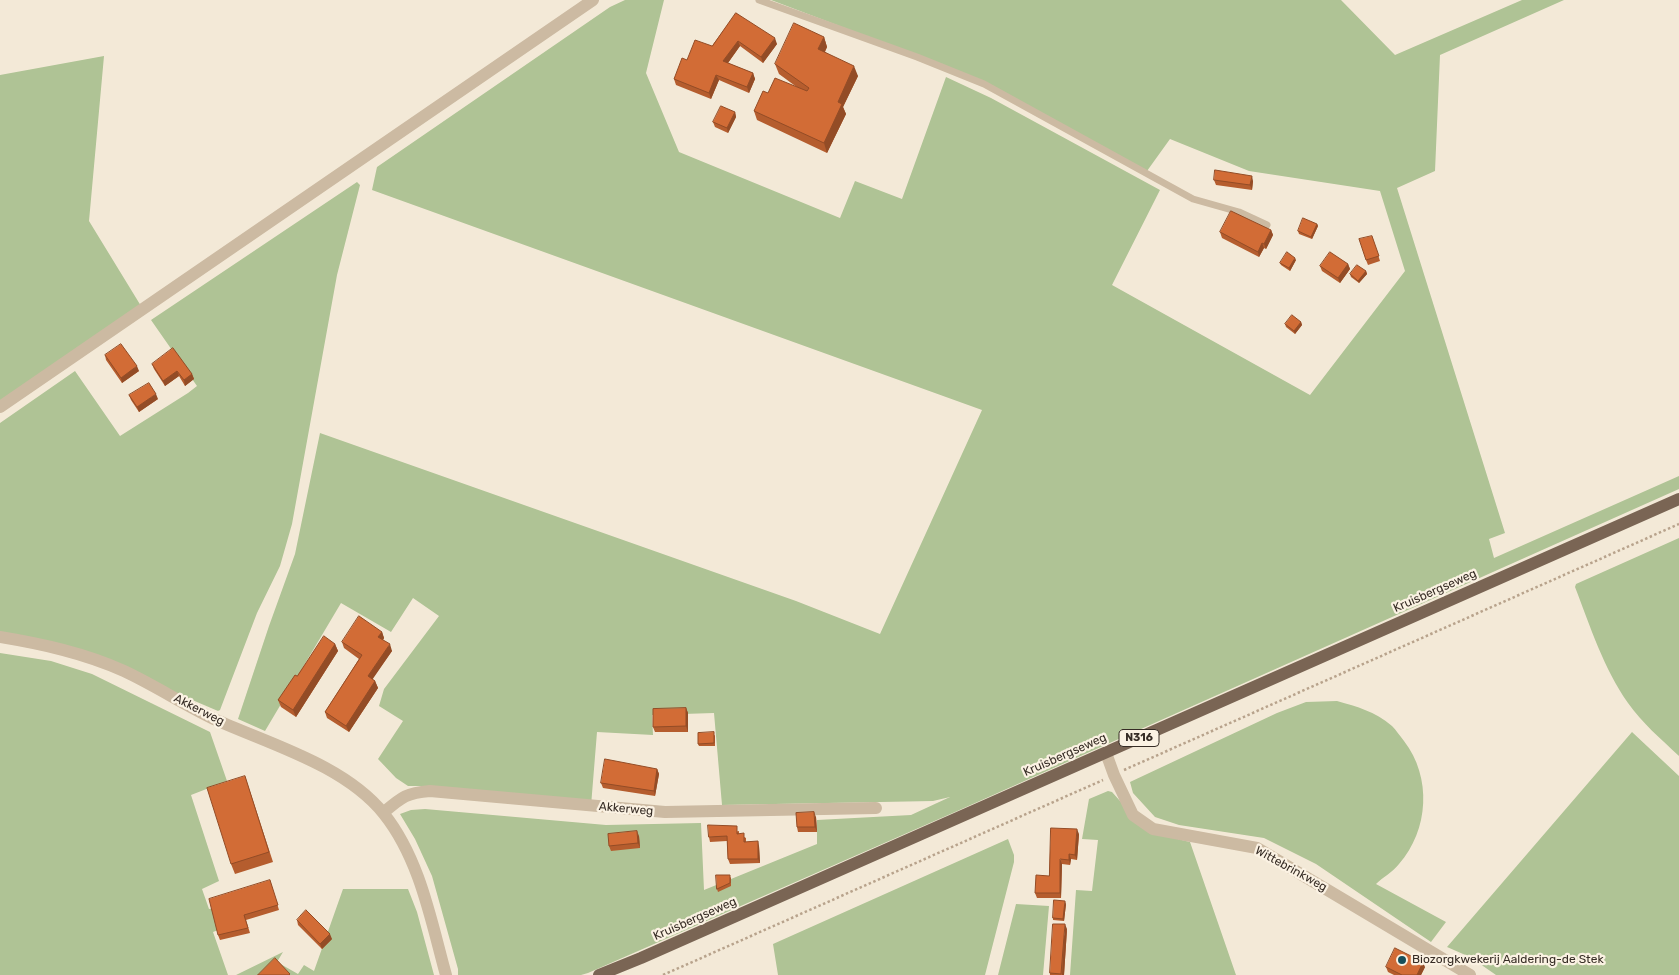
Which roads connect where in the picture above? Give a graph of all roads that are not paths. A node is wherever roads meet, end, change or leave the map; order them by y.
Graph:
1 (593, 0) edge
2 (758, 0) edge
3 (1267, 225) dead end
4 (0, 407) edge
5 (1679, 499) edge
6 (0, 637) edge
7 (1106, 753) junction
8 (876, 808) dead end
9 (383, 812) junction
10 (446, 975) edge
11 (599, 975) edge
12 (1470, 975) edge

1 - 4 street
2 - 3 lane
5 - 7 main road, Kruisbergseweg / N316
6 - 9 street, Akkerweg
7 - 11 main road, Kruisbergseweg / N316
7 - 12 street, Wittebrinkweg
8 - 9 street, Akkerweg
9 - 10 street, Akkerweg

